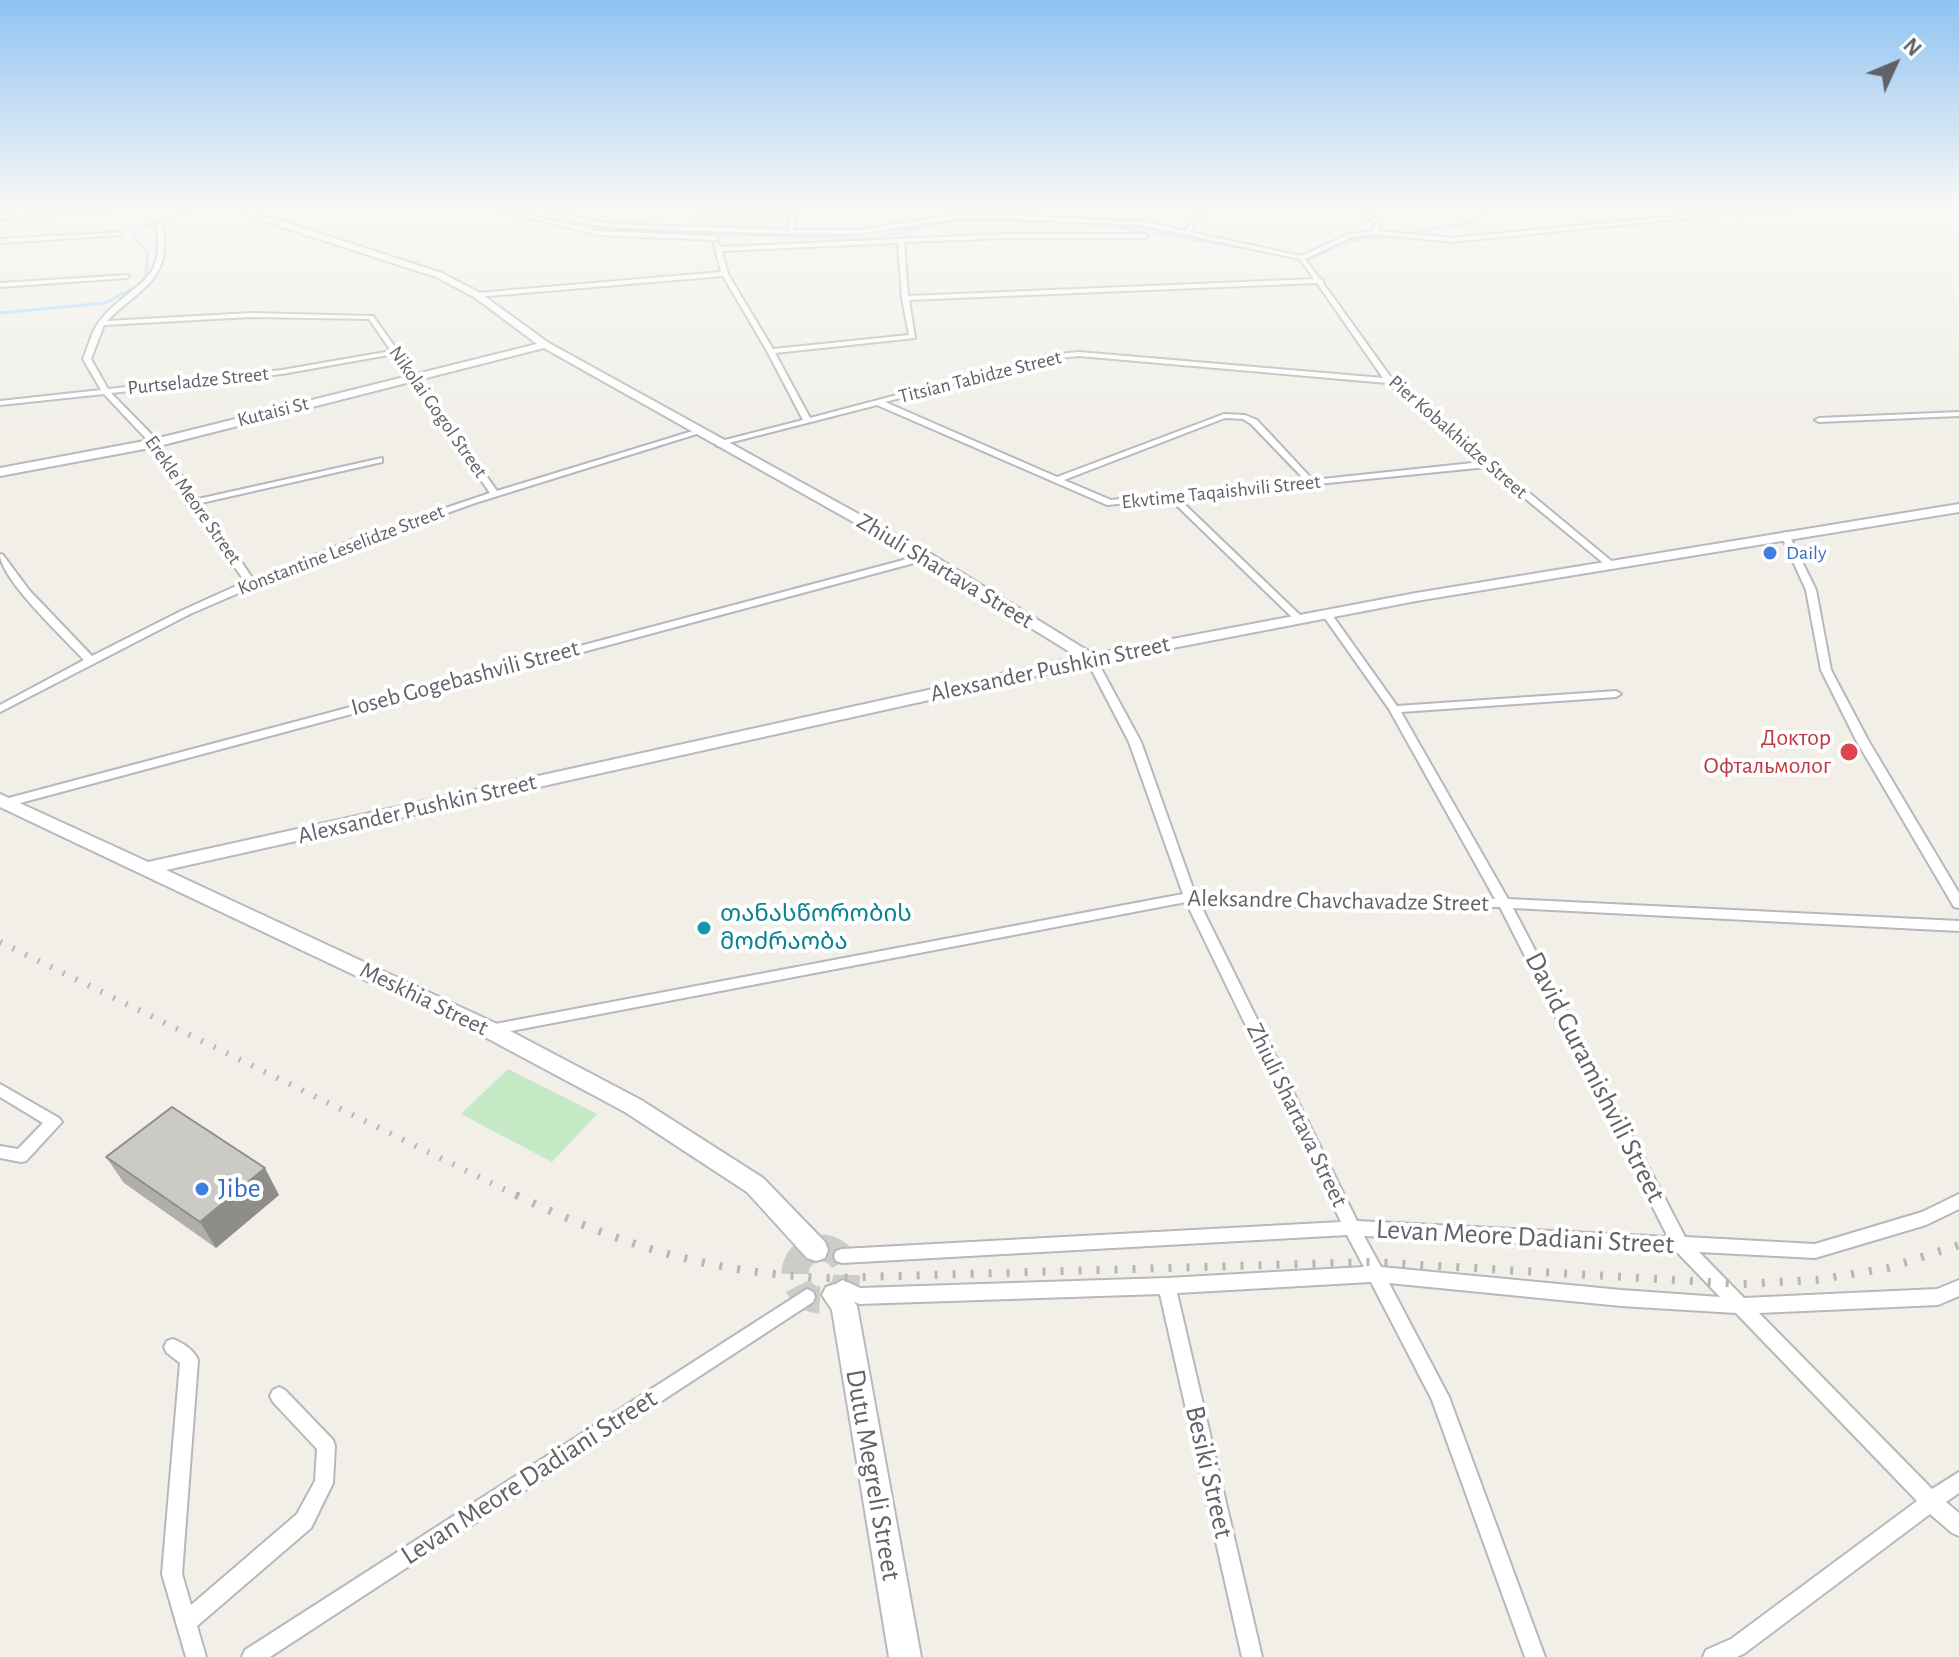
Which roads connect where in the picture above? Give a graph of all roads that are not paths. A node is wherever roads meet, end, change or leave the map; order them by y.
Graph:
1 (38, 282) edge
2 (149, 282) edge
3 (453, 282) edge
4 (627, 282) edge
5 (730, 282) edge
6 (904, 282) edge
7 (1289, 282) edge
8 (1322, 282) edge
9 (0, 285) edge
10 (477, 295) junction
11 (905, 298) junction
12 (102, 323) junction
13 (545, 345) junction
14 (771, 351) junction
15 (395, 352) junction
16 (412, 377) junction
17 (1389, 381) junction
18 (106, 392) junction
19 (878, 402) junction
20 (0, 403) edge
21 (1959, 414) edge
22 (807, 420) junction
23 (1819, 420) dead end
24 (699, 432) junction
25 (155, 443) junction
26 (720, 444) junction
27 (379, 460) dead end
28 (1488, 464) junction
29 (0, 472) edge
30 (1057, 480) junction
31 (1312, 483) junction
32 (494, 492) junction
33 (1172, 497) junction
34 (196, 502) junction
35 (1956, 512) edge
36 (1785, 535) junction
37 (0, 557) edge
38 (926, 557) junction
39 (1610, 564) junction
40 (251, 583) junction
41 (1327, 614) junction
42 (1299, 619) junction
43 (1091, 659) junction
44 (91, 661) junction
45 (1616, 694) dead end
46 (0, 709) edge
47 (1394, 709) junction
48 (3, 801) edge
49 (148, 868) junction
50 (1190, 897) junction
51 (1504, 903) junction
52 (1959, 904) edge
53 (1959, 926) edge
54 (490, 1030) junction
55 (0, 1090) edge
56 (0, 1152) edge
57 (1959, 1201) edge
58 (1352, 1228) junction
59 (1681, 1245) junction
60 (816, 1250) dead end
61 (842, 1256) dead end
62 (1376, 1274) junction
63 (1167, 1286) junction
64 (1959, 1288) edge
65 (839, 1292) joint
66 (807, 1297) dead end
67 (1742, 1306) junction
68 (173, 1347) dead end
69 (279, 1396) dead end
70 (1959, 1481) edge
71 (1933, 1504) junction
72 (1959, 1526) edge
73 (186, 1622) junction
74 (196, 1657) edge
75 (252, 1657) edge
76 (905, 1657) edge
77 (1252, 1657) edge
78 (1535, 1657) edge
79 (1713, 1657) edge

1 - 9 street
2 - 12 street, Erekle Meore Street
3 - 10 street, Zhiuli Shartava Street
4 - 10 street
5 - 14 street
6 - 11 street
7 - 11 street
8 - 17 street, Pier Kobakhidze Street
10 - 13 street, Zhiuli Shartava Street
11 - 14 street
12 - 15 street, Nikolai Gogol Street
12 - 18 street, Erekle Meore Street
13 - 16 street, Kutaisi St
13 - 24 street, Zhiuli Shartava Street
14 - 22 street
15 - 16 street, Nikolai Gogol Street
15 - 18 street, Purtseladze Street
16 - 25 street, Kutaisi St
16 - 32 street, Nikolai Gogol Street
17 - 19 street, Titsian Tabidze Street
17 - 28 street, Pier Kobakhidze Street
18 - 20 street, Purtseladze Street
18 - 25 street, Erekle Meore Street
19 - 22 street, Titsian Tabidze Street
19 - 30 street, Ekvtime Taqaishvili Street
21 - 23 street
22 - 26 street, Titsian Tabidze Street
24 - 26 street, Zhiuli Shartava Street
24 - 32 street, Konstantine Leselidze Street
25 - 29 street, Kutaisi St
25 - 34 street, Erekle Meore Street
26 - 38 street, Zhiuli Shartava Street
27 - 34 street
28 - 31 street, Ekvtime Taqaishvili Street
28 - 39 street, Pier Kobakhidze Street
30 - 31 street
30 - 33 street, Ekvtime Taqaishvili Street
31 - 33 street, Ekvtime Taqaishvili Street
32 - 40 street, Konstantine Leselidze Street
33 - 42 street
34 - 40 street, Erekle Meore Street
35 - 36 street, Alexsander Pushkin Street
36 - 39 street, Alexsander Pushkin Street
36 - 52 street
37 - 44 street
38 - 43 street, Zhiuli Shartava Street
38 - 48 street, Ioseb Gogebashvili Street
39 - 41 street, Alexsander Pushkin Street
40 - 44 street, Konstantine Leselidze Street
41 - 42 street, Alexsander Pushkin Street
41 - 47 street, David Guramishvili Street
42 - 43 street, Alexsander Pushkin Street
43 - 49 street, Alexsander Pushkin Street
43 - 50 street, Zhiuli Shartava Street
44 - 46 street, Konstantine Leselidze Street
45 - 47 street
47 - 51 street, David Guramishvili Street
48 - 49 street, Meskhia Street
49 - 54 street, Meskhia Street
50 - 51 street, Aleksandre Chavchavadze Street
50 - 54 street, Aleksandre Chavchavadze Street
50 - 58 street, Zhiuli Shartava Street
51 - 53 street, Aleksandre Chavchavadze Street
51 - 59 street, David Guramishvili Street
54 - 60 street, Meskhia Street
55 - 56 street
57 - 59 street, Levan Meore Dadiani Street
58 - 59 street, Levan Meore Dadiani Street
58 - 61 street, Levan Meore Dadiani Street
58 - 62 street, Zhiuli Shartava Street
59 - 67 street, David Guramishvili Street
62 - 63 street, Levan Meore Dadiani Street
62 - 67 street, Levan Meore Dadiani Street
62 - 78 street, Zhiuli Shartava Street
63 - 65 street, Levan Meore Dadiani Street
63 - 77 street, Besiki Street
64 - 67 street, Levan Meore Dadiani Street
65 - 76 street, Dutu Megreli Street
66 - 75 street, Levan Meore Dadiani Street
67 - 71 street, David Guramishvili Street
68 - 73 street
69 - 73 street
70 - 71 street
71 - 72 street, David Guramishvili Street
71 - 79 street
73 - 74 street

